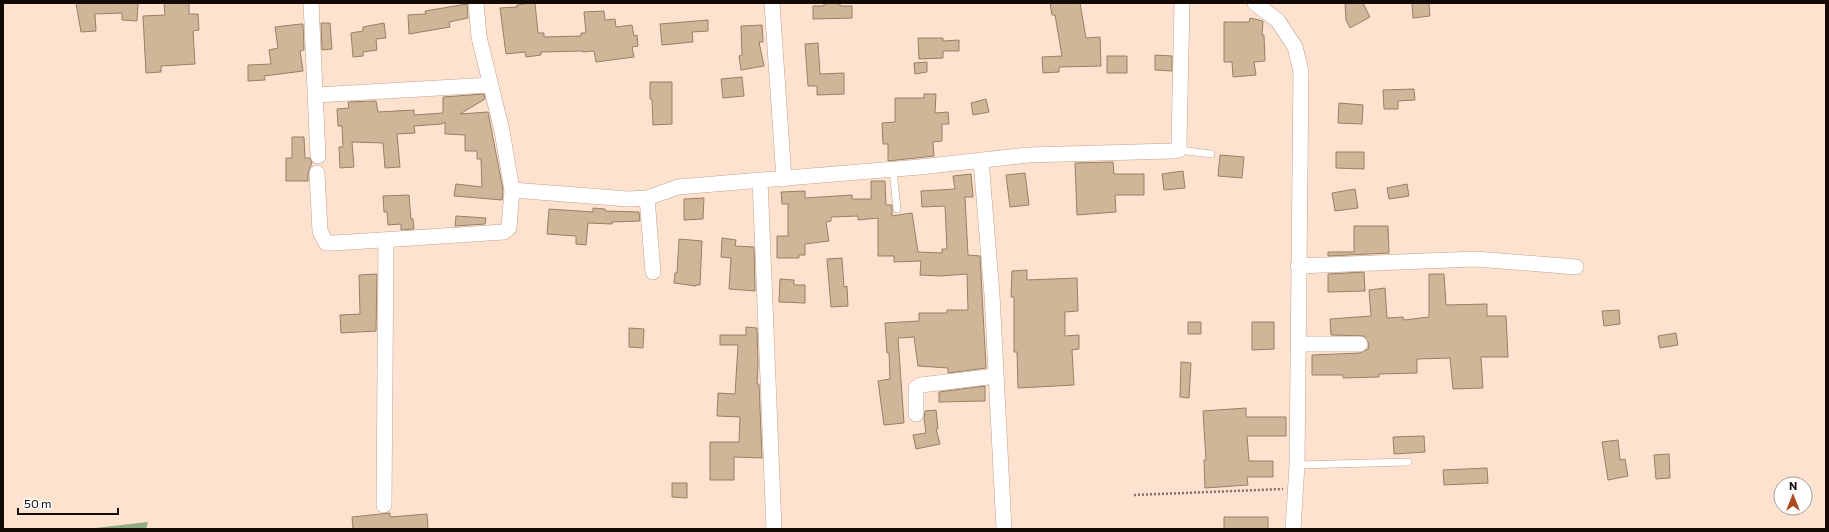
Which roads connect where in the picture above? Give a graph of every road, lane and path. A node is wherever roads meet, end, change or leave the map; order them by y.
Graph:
1 (311, 3) edge
2 (476, 3) edge
3 (772, 3) edge
4 (1182, 3) edge
5 (1254, 3) edge
6 (490, 85) junction
7 (316, 95) junction
8 (1179, 150) junction
9 (1211, 154) dead end
10 (318, 156) dead end
11 (981, 160) junction
12 (893, 170) junction
13 (317, 173) dead end
14 (784, 179) junction
15 (760, 180) junction
16 (512, 190) junction
17 (647, 198) junction
18 (897, 209) dead end
19 (386, 240) junction
20 (1298, 266) junction
21 (1576, 267) dead end
22 (653, 272) dead end
23 (1298, 344) junction
24 (1360, 344) dead end
25 (996, 376) junction
26 (916, 414) dead end
27 (1408, 462) dead end
28 (1296, 465) junction
29 (1285, 489) dead end
30 (1134, 495) dead end
31 (384, 505) dead end
32 (774, 529) edge
33 (1004, 529) edge
34 (1293, 529) edge

1 - 7 street
2 - 6 street
3 - 14 street
4 - 8 street
5 - 20 street
6 - 7 street
6 - 16 street
7 - 10 street
8 - 9 lane
8 - 11 street
11 - 12 street
11 - 25 street
12 - 14 street
12 - 18 lane
13 - 19 street
14 - 15 street
15 - 17 street
15 - 32 street
16 - 17 street
16 - 19 street
17 - 22 street
19 - 31 street
20 - 21 street
20 - 23 street
23 - 24 street
23 - 28 street
25 - 26 street
25 - 33 street
27 - 28 lane
28 - 34 street
29 - 30 path

